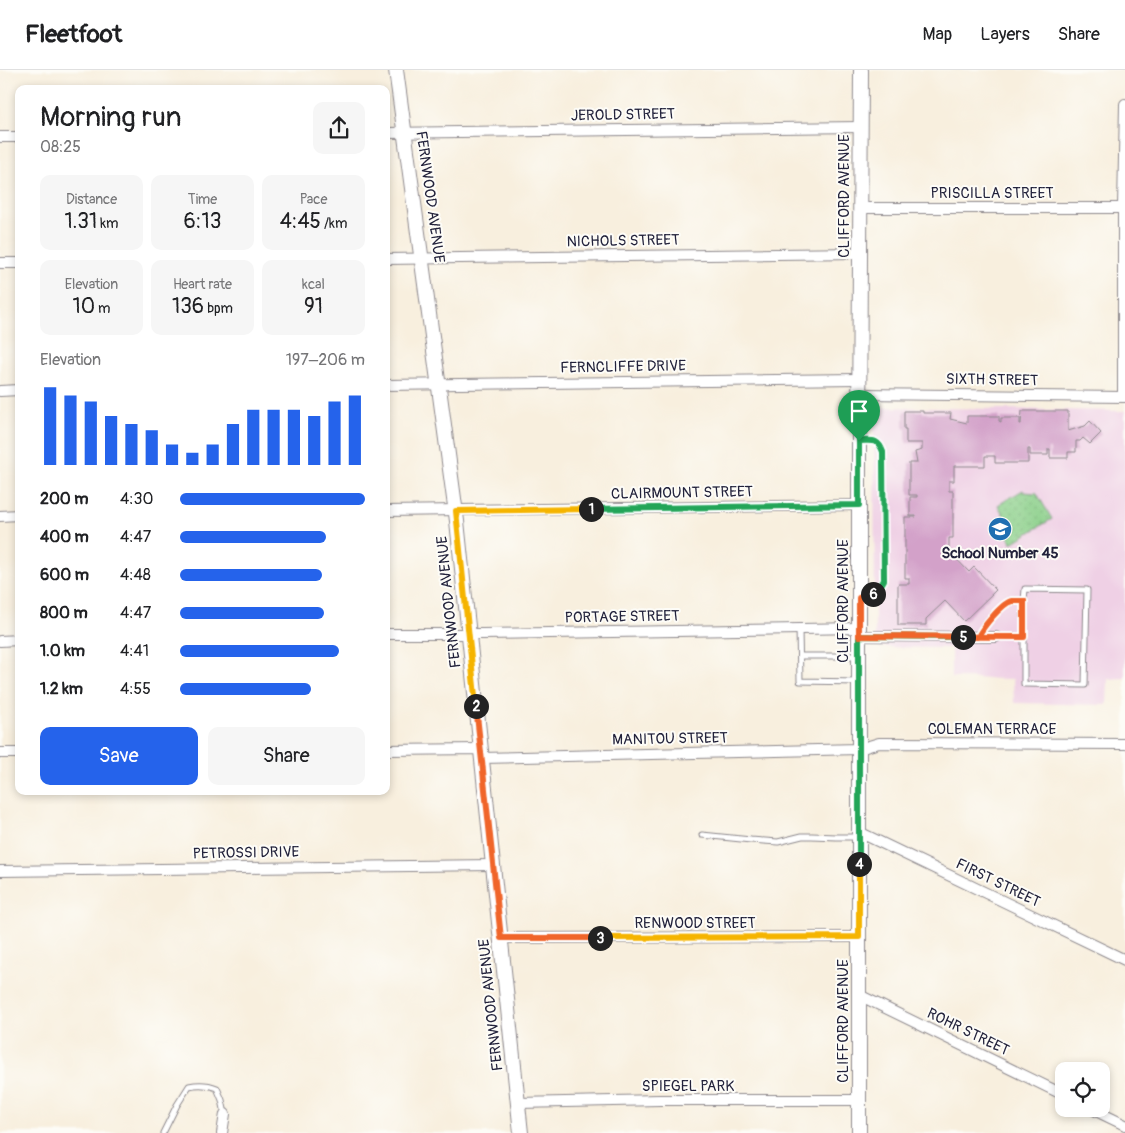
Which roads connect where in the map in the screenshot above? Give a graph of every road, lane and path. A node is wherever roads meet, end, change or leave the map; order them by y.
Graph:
1 (396, 70) edge
2 (861, 70) edge
3 (1125, 104) edge
4 (861, 127) junction
5 (405, 132) junction
6 (390, 133) edge
7 (0, 137) edge
8 (15, 137) edge
9 (861, 208) junction
10 (1124, 208) junction
11 (861, 253) junction
12 (390, 259) edge
13 (422, 259) junction
14 (0, 263) edge
15 (15, 263) edge
16 (859, 379) junction
17 (438, 384) junction
18 (390, 385) edge
19 (15, 390) edge
20 (0, 391) edge
21 (859, 394) junction
22 (1124, 397) edge
23 (859, 441) junction
24 (859, 505) junction
25 (390, 511) edge
26 (456, 511) junction
27 (15, 515) edge
28 (0, 516) edge
29 (859, 598) junction
30 (1024, 601) junction
31 (799, 629) junction
32 (859, 632) junction
33 (390, 634) edge
34 (468, 634) junction
35 (978, 637) junction
36 (996, 637) joint
37 (1024, 637) junction
38 (15, 640) edge
39 (0, 641) edge
40 (800, 656) junction
41 (859, 656) junction
42 (859, 682) junction
43 (1125, 744) edge
44 (859, 749) junction
45 (390, 750) edge
46 (0, 753) edge
47 (15, 753) edge
48 (481, 754) junction
49 (702, 835) dead end
50 (859, 835) junction
51 (493, 865) junction
52 (0, 871) edge
53 (859, 937) junction
54 (501, 938) junction
55 (1125, 960) edge
56 (859, 996) junction
57 (1055, 1091) edge
58 (859, 1100) junction
59 (518, 1103) junction
60 (225, 1114) joint
61 (1108, 1117) edge
62 (1125, 1125) edge
63 (163, 1133) edge
64 (222, 1133) edge
65 (521, 1133) edge
66 (859, 1133) edge

1 - 5 street, FERNWOOD AVENUE
2 - 4 street, CLIFFORD AVENUE
3 - 10 street
4 - 5 street, JEROLD STREET
4 - 9 street, CLIFFORD AVENUE
5 - 6 street, JEROLD STREET
5 - 13 street, FERNWOOD AVENUE
7 - 8 street
9 - 10 street, PRISCILLA STREET
9 - 11 street, CLIFFORD AVENUE
10 - 22 street
11 - 13 street, NICHOLS STREET
11 - 16 street, CLIFFORD AVENUE
12 - 13 street, NICHOLS STREET
13 - 17 street, FERNWOOD AVENUE
14 - 15 street
16 - 17 street, FERNCLIFFE DRIVE
16 - 21 street, CLIFFORD AVENUE
17 - 18 street, FERNCLIFFE DRIVE
17 - 26 street, FERNWOOD AVENUE
19 - 20 street
21 - 22 street, SIXTH STREET
21 - 23 street, CLIFFORD AVENUE
23 - 24 street, CLIFFORD AVENUE
23 - 29 lane
24 - 26 street, CLAIRMOUNT STREET
24 - 29 street, CLIFFORD AVENUE
25 - 26 street, CLAIRMOUNT STREET
26 - 34 street, FERNWOOD AVENUE
27 - 28 street
29 - 32 street, CLIFFORD AVENUE
30 - 35 lane
30 - 37 lane
30 - 37 lane
31 - 32 street, PORTAGE STREET
31 - 34 street, PORTAGE STREET
31 - 40 lane
32 - 35 street, PORTAGE STREET
32 - 41 street, CLIFFORD AVENUE
33 - 34 street, PORTAGE STREET
34 - 48 street, FERNWOOD AVENUE
35 - 36 street, PORTAGE STREET
36 - 37 lane
38 - 39 street
40 - 41 lane
40 - 42 lane
41 - 42 street, CLIFFORD AVENUE
42 - 44 street, CLIFFORD AVENUE
43 - 44 street, COLEMAN TERRACE
44 - 48 street, MANITOU STREET
44 - 50 street, CLIFFORD AVENUE
45 - 48 street, MANITOU STREET
46 - 47 street
48 - 51 street, FERNWOOD AVENUE
49 - 50 lane
50 - 53 street, CLIFFORD AVENUE
50 - 55 street, FIRST STREET
51 - 52 street, PETROSSI DRIVE
51 - 54 street, FERNWOOD AVENUE
53 - 54 street, RENWOOD STREET
53 - 56 street, CLIFFORD AVENUE
54 - 59 street, FERNWOOD AVENUE
56 - 57 street, ROHR STREET
56 - 58 street, CLIFFORD AVENUE
58 - 59 street, SPIEGEL PARK
58 - 66 street, CLIFFORD AVENUE
59 - 65 street, FERNWOOD AVENUE
60 - 63 lane
60 - 64 street
61 - 62 street

